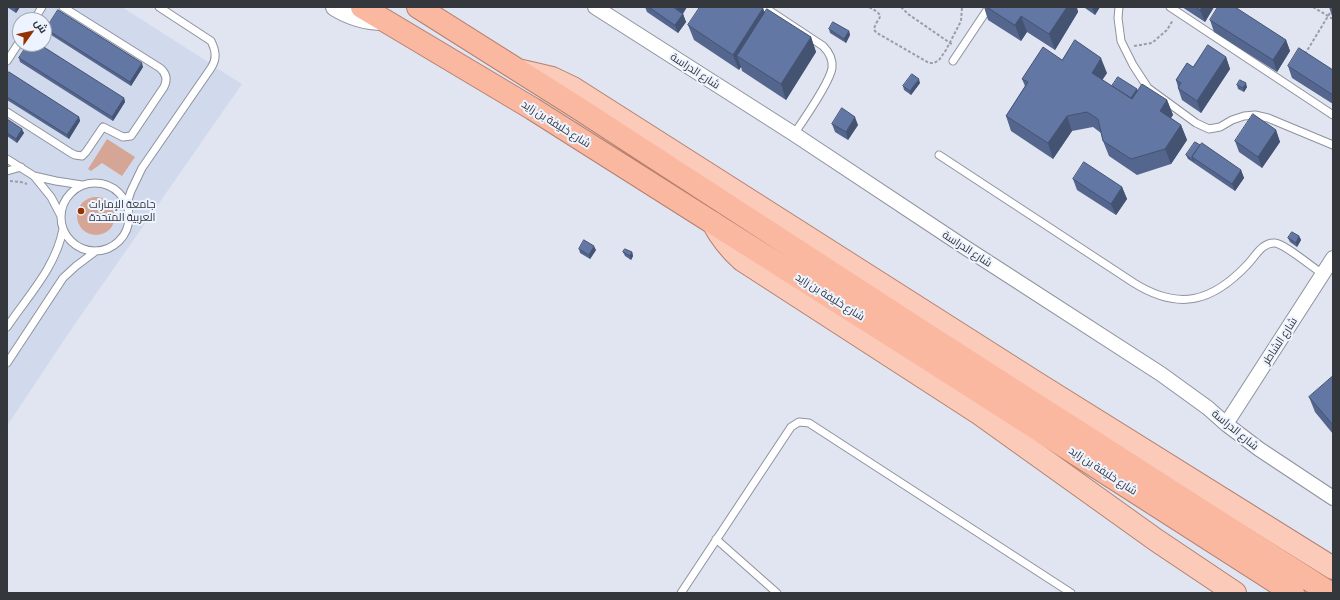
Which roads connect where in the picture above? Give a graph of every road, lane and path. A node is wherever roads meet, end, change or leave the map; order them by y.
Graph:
1 (63, 7) edge
2 (159, 7) edge
3 (335, 7) edge
4 (362, 7) edge
5 (418, 7) edge
6 (595, 7) edge
7 (764, 7) edge
8 (869, 7) edge
9 (901, 7) edge
10 (962, 7) edge
11 (989, 7) edge
12 (1119, 7) edge
13 (1170, 7) edge
14 (1314, 7) edge
15 (1333, 8) edge
16 (1178, 13) junction
17 (1328, 16) junction
18 (1333, 19) edge
19 (385, 21) junction
20 (950, 43) junction
21 (1125, 48) junction
22 (961, 50) junction
23 (13, 52) edge
24 (1303, 57) edge
25 (7, 61) edge
26 (953, 61) dead end
27 (519, 71) junction
28 (7, 112) edge
29 (1333, 115) edge
30 (794, 134) junction
31 (1333, 145) edge
32 (939, 155) dead end
33 (7, 159) edge
34 (21, 167) junction
35 (7, 171) edge
36 (34, 176) junction
37 (82, 185) junction
38 (127, 203) junction
39 (61, 216) junction
40 (713, 223) junction
41 (63, 229) junction
42 (96, 251) junction
43 (1333, 258) edge
44 (1323, 274) junction
45 (8, 323) edge
46 (7, 363) edge
47 (1226, 424) junction
48 (1333, 498) edge
49 (716, 539) junction
50 (1333, 568) edge
51 (681, 593) edge
52 (777, 593) edge
53 (1071, 593) edge
54 (1235, 593) edge
55 (1293, 593) edge
56 (1330, 593) edge

1 - 28 lane
2 - 38 lane
3 - 19 street
4 - 19 highway, شارع خليفة بن زايد
5 - 27 highway, شارع خليفة بن زايد
6 - 30 street, شارع الدراسة
7 - 30 lane
8 - 20 path
9 - 20 path
10 - 20 path
11 - 22 lane
12 - 21 lane
13 - 16 lane
14 - 17 path
15 - 17 path
16 - 21 path
16 - 29 lane
17 - 18 path
17 - 24 path
19 - 40 highway, شارع خليفة بن زايد
20 - 22 path
21 - 31 lane
22 - 26 lane
23 - 25 lane
27 - 50 main road
27 - 56 highway, شارع خليفة بن زايد
30 - 47 street, شارع الدراسة
32 - 44 lane
33 - 34 lane
34 - 35 lane
34 - 36 lane
36 - 37 lane
36 - 39 lane
37 - 38 lane
37 - 39 lane
38 - 42 lane
39 - 41 lane
40 - 54 main road
40 - 55 highway, شارع خليفة بن زايد
41 - 42 lane
41 - 45 lane
42 - 46 lane
43 - 44 street, شارع الشاطر
44 - 47 street, شارع الشاطر
47 - 48 street, شارع الدراسة
49 - 51 lane
49 - 52 lane
49 - 53 lane

